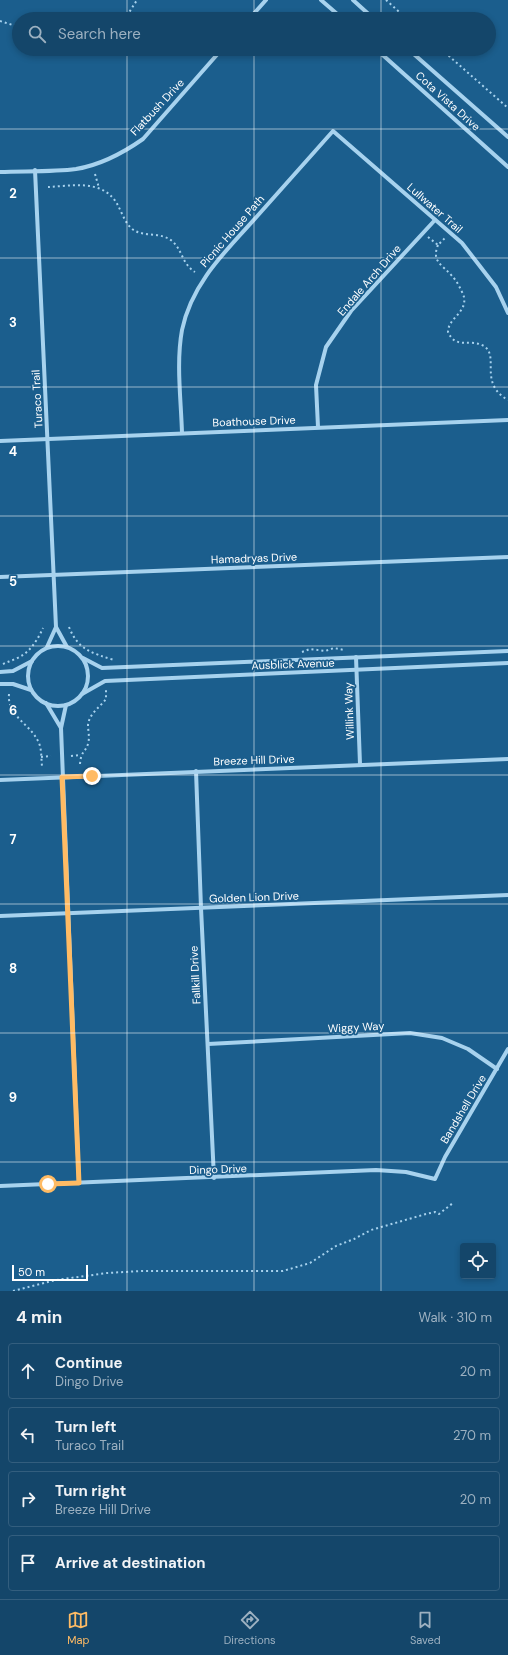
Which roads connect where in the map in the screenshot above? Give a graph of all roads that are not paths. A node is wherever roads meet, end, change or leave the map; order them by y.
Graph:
1 (266, 0) edge
2 (321, 0) edge
3 (353, 0) edge
4 (255, 12) edge
5 (335, 12) edge
6 (366, 12) edge
7 (216, 56) edge
8 (384, 56) edge
9 (416, 56) edge
10 (333, 131) joint
11 (508, 137) edge
12 (508, 167) edge
13 (35, 170) junction
14 (0, 172) edge
15 (435, 220) junction
16 (508, 313) edge
17 (508, 420) edge
18 (318, 427) junction
19 (182, 433) junction
20 (48, 439) junction
21 (0, 440) edge
22 (508, 557) edge
23 (54, 575) junction
24 (0, 578) edge
25 (56, 627) junction
26 (47, 647) junction
27 (67, 647) junction
28 (508, 651) edge
29 (356, 657) junction
30 (83, 658) junction
31 (32, 660) junction
32 (508, 663) edge
33 (356, 670) junction
34 (0, 672) edge
35 (0, 684) edge
36 (31, 690) junction
37 (82, 694) junction
38 (46, 703) junction
39 (66, 705) junction
40 (61, 728) junction
41 (508, 759) edge
42 (360, 764) junction
43 (196, 772) junction
44 (62, 777) junction
45 (0, 780) edge
46 (508, 895) edge
47 (201, 908) junction
48 (69, 913) junction
49 (0, 916) edge
50 (208, 1044) junction
51 (508, 1049) edge
52 (497, 1069) junction
53 (214, 1178) junction
54 (435, 1179) joint
55 (79, 1183) junction
56 (0, 1186) edge

1 - 4 street
2 - 5 street
3 - 6 street
7 - 13 street, Flatbush Drive
8 - 12 street, Cota Vista Drive
9 - 11 street, Cota Vista Drive
10 - 15 street, Lullwater Trail
10 - 19 street, Picnic House Path
13 - 14 street, Flatbush Drive
13 - 20 street, Turaco Trail
15 - 16 street, Lullwater Trail
15 - 18 street, Endale Arch Drive
17 - 18 street, Boathouse Drive
18 - 19 street, Boathouse Drive
19 - 20 street, Boathouse Drive
20 - 21 street, Boathouse Drive
20 - 23 street, Turaco Trail
22 - 23 street, Hamadryas Drive
23 - 24 street, Hamadryas Drive
23 - 25 street, Turaco Trail
25 - 26 street, Turaco Trail
25 - 27 street, Turaco Trail
26 - 27 street
26 - 31 street
27 - 30 street
28 - 29 street, Ausblick Avenue
29 - 30 street, Ausblick Avenue
29 - 33 street, Willink Way
30 - 37 street
31 - 34 street
31 - 36 street
32 - 33 street, Ausblick Avenue
33 - 37 street, Ausblick Avenue
33 - 42 street, Willink Way
35 - 36 street
36 - 38 street
37 - 39 street
38 - 39 street
38 - 40 street
39 - 40 street
40 - 44 street
41 - 42 street, Breeze Hill Drive
42 - 43 street, Breeze Hill Drive
43 - 44 street, Breeze Hill Drive
43 - 47 street, Fallkill Drive
44 - 45 street, Breeze Hill Drive
44 - 48 street
46 - 47 street, Golden Lion Drive
47 - 48 street, Golden Lion Drive
47 - 50 street, Fallkill Drive
48 - 49 street, Golden Lion Drive
48 - 55 street
50 - 52 street, Wiggy Way
50 - 53 street, Fallkill Drive
51 - 52 street, Bandshell Drive
52 - 54 street, Bandshell Drive
53 - 54 street, Dingo Drive
53 - 55 street, Dingo Drive
55 - 56 street, Dingo Drive

